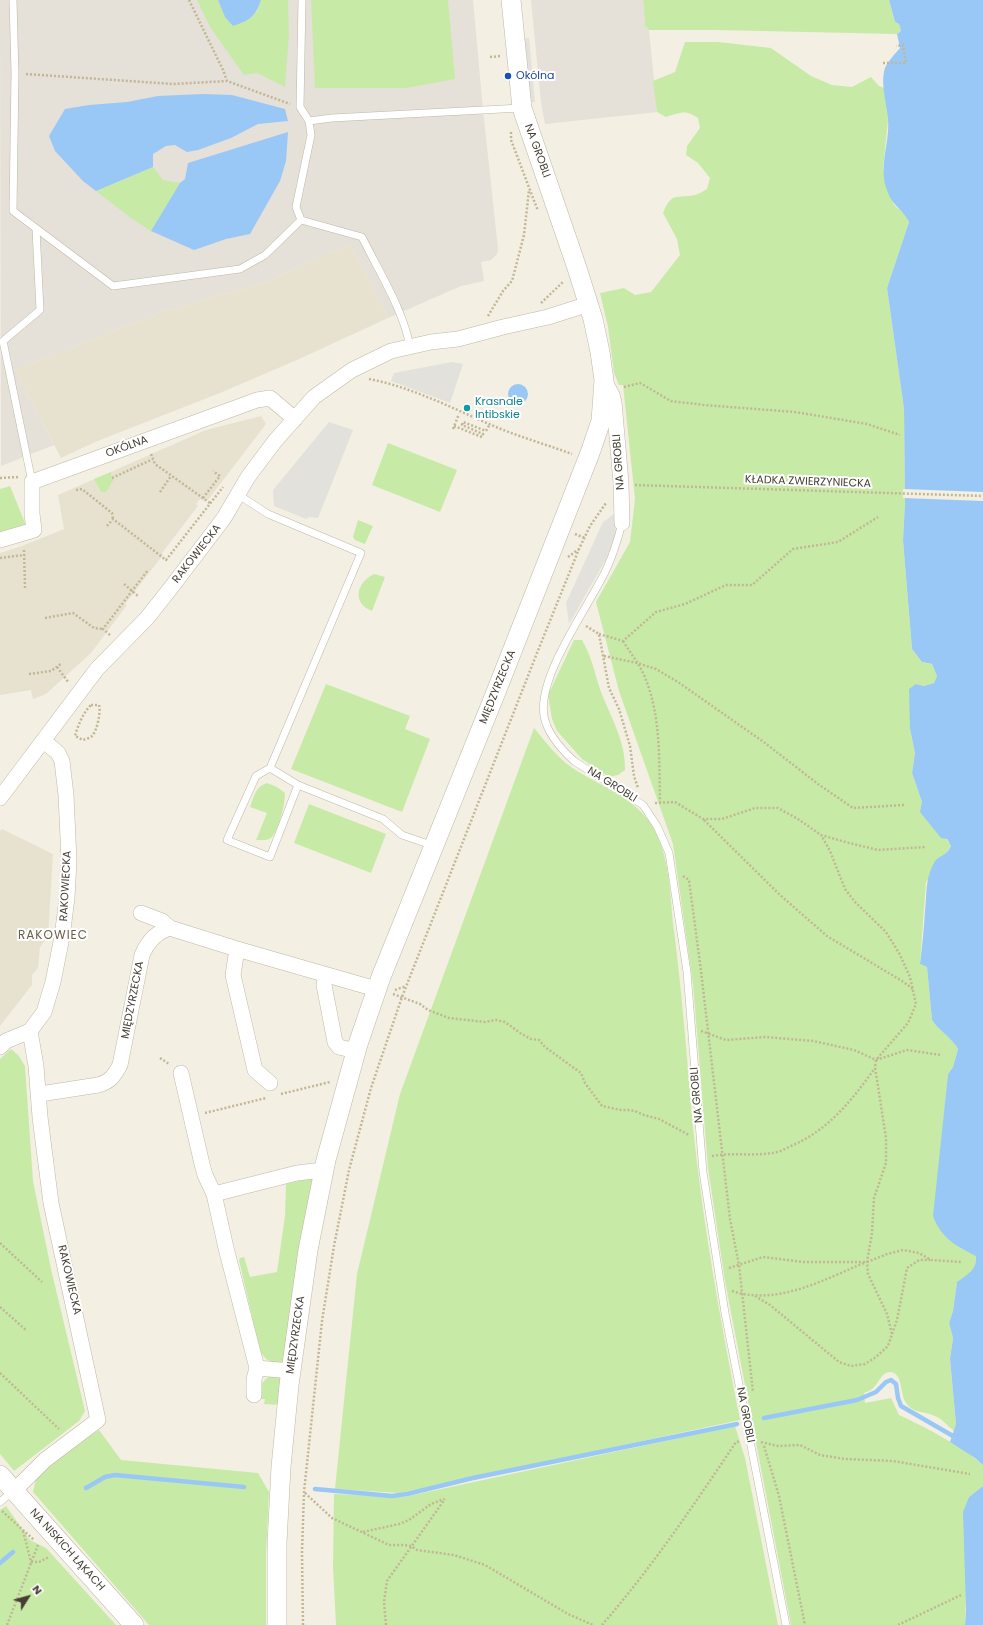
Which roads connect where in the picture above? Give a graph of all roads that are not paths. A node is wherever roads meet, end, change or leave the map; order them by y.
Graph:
1 (13, 0) edge
2 (302, 0) edge
3 (511, 0) edge
4 (522, 108) junction
5 (309, 121) junction
6 (301, 220) junction
7 (36, 229) junction
8 (588, 304) junction
9 (410, 347) junction
10 (608, 387) junction
11 (295, 419) junction
12 (32, 482) junction
13 (237, 494) junction
14 (622, 523) joint
15 (0, 540) edge
16 (44, 742) junction
17 (270, 768) junction
18 (298, 785) junction
19 (0, 798) edge
20 (434, 846) junction
21 (141, 913) dead end
22 (170, 928) junction
23 (237, 949) junction
24 (326, 975) junction
25 (376, 989) junction
26 (30, 1031) junction
27 (0, 1047) edge
28 (356, 1051) junction
29 (181, 1072) dead end
30 (270, 1083) dead end
31 (40, 1094) junction
32 (323, 1170) junction
33 (214, 1194) junction
34 (257, 1368) junction
35 (291, 1371) junction
36 (254, 1395) dead end
37 (0, 1475) edge
38 (7, 1496) edge
39 (134, 1625) edge
40 (277, 1625) edge
41 (786, 1625) edge

1 - 7 lane
2 - 5 lane
3 - 4 street, NA GROBLI
4 - 5 lane
4 - 8 street, NA GROBLI
5 - 6 lane
6 - 7 lane
6 - 9 lane
7 - 12 lane
8 - 9 street
8 - 10 street, NA GROBLI
9 - 11 street, RAKOWIECKA
10 - 14 street, NA GROBLI
10 - 20 street, MIĘDZYRZECKA
11 - 12 street, OKÓLNA
11 - 13 street, RAKOWIECKA
12 - 15 street
13 - 16 street, RAKOWIECKA
13 - 17 lane
14 - 41 lane, NA GROBLI
16 - 19 street, RAKOWIECKA
16 - 26 street, RAKOWIECKA
17 - 18 lane
17 - 18 lane
18 - 20 lane
20 - 25 street, MIĘDZYRZECKA
21 - 22 street
22 - 23 street
22 - 31 street, MIĘDZYRZECKA
23 - 24 street
23 - 30 street
24 - 25 street
24 - 28 street
25 - 28 street, MIĘDZYRZECKA
26 - 27 street
26 - 31 street, RAKOWIECKA
28 - 32 street, MIĘDZYRZECKA
29 - 33 street
31 - 38 street, RAKOWIECKA
32 - 33 street
32 - 35 street, MIĘDZYRZECKA
33 - 34 street
34 - 35 street
34 - 36 street
35 - 40 street, MIĘDZYRZECKA
37 - 38 street, NA NISKICH ŁĄKACH
38 - 39 street, NA NISKICH ŁĄKACH

